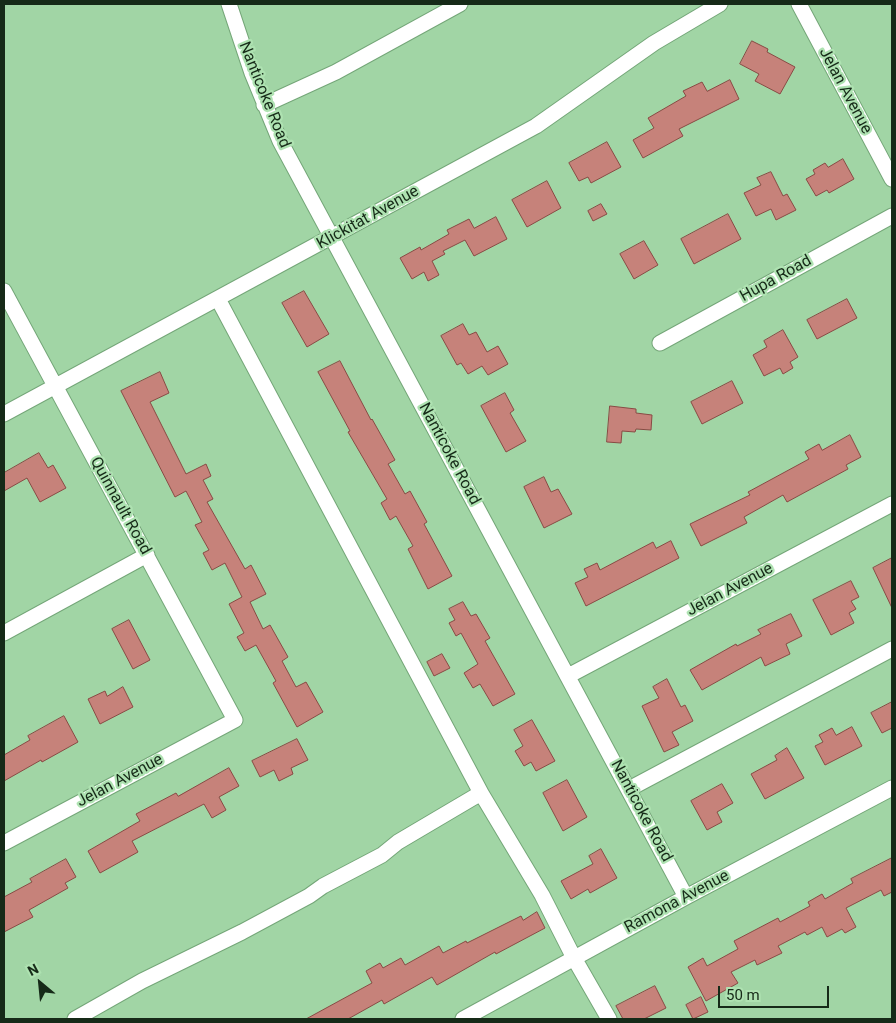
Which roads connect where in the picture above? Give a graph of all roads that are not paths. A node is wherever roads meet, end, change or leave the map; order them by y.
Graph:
1 (229, 4) edge
2 (460, 4) edge
3 (720, 4) edge
4 (798, 4) edge
5 (264, 106) junction
6 (892, 179) edge
7 (892, 216) edge
8 (332, 237) junction
9 (4, 291) edge
10 (218, 299) junction
11 (660, 343) dead end
12 (55, 387) junction
13 (4, 414) edge
14 (892, 504) edge
15 (146, 555) junction
16 (4, 632) edge
17 (892, 648) edge
18 (568, 676) junction
19 (235, 720) joint
20 (892, 788) edge
21 (630, 789) junction
22 (481, 793) junction
23 (4, 843) edge
24 (686, 897) junction
25 (574, 958) junction
26 (74, 1019) edge
27 (463, 1019) edge
28 (609, 1019) edge

1 - 5 street, Nanticoke Road
2 - 5 street
3 - 8 street, Klickitat Avenue
4 - 6 street, Jelan Avenue
5 - 8 street, Nanticoke Road
7 - 11 street, Hupa Road
8 - 10 street, Klickitat Avenue
8 - 18 street, Nanticoke Road
9 - 12 street, Quinnault Road
10 - 12 street, Klickitat Avenue
10 - 22 street
12 - 13 street, Klickitat Avenue
12 - 15 street, Quinnault Road
14 - 18 street, Jelan Avenue
15 - 16 street
15 - 19 street, Quinnault Road
17 - 21 street
18 - 21 street, Nanticoke Road
19 - 23 street, Jelan Avenue
20 - 24 street, Ramona Avenue
21 - 24 street, Nanticoke Road
22 - 25 street
22 - 26 street
24 - 25 street, Ramona Avenue
25 - 27 street, Ramona Avenue
25 - 28 street

